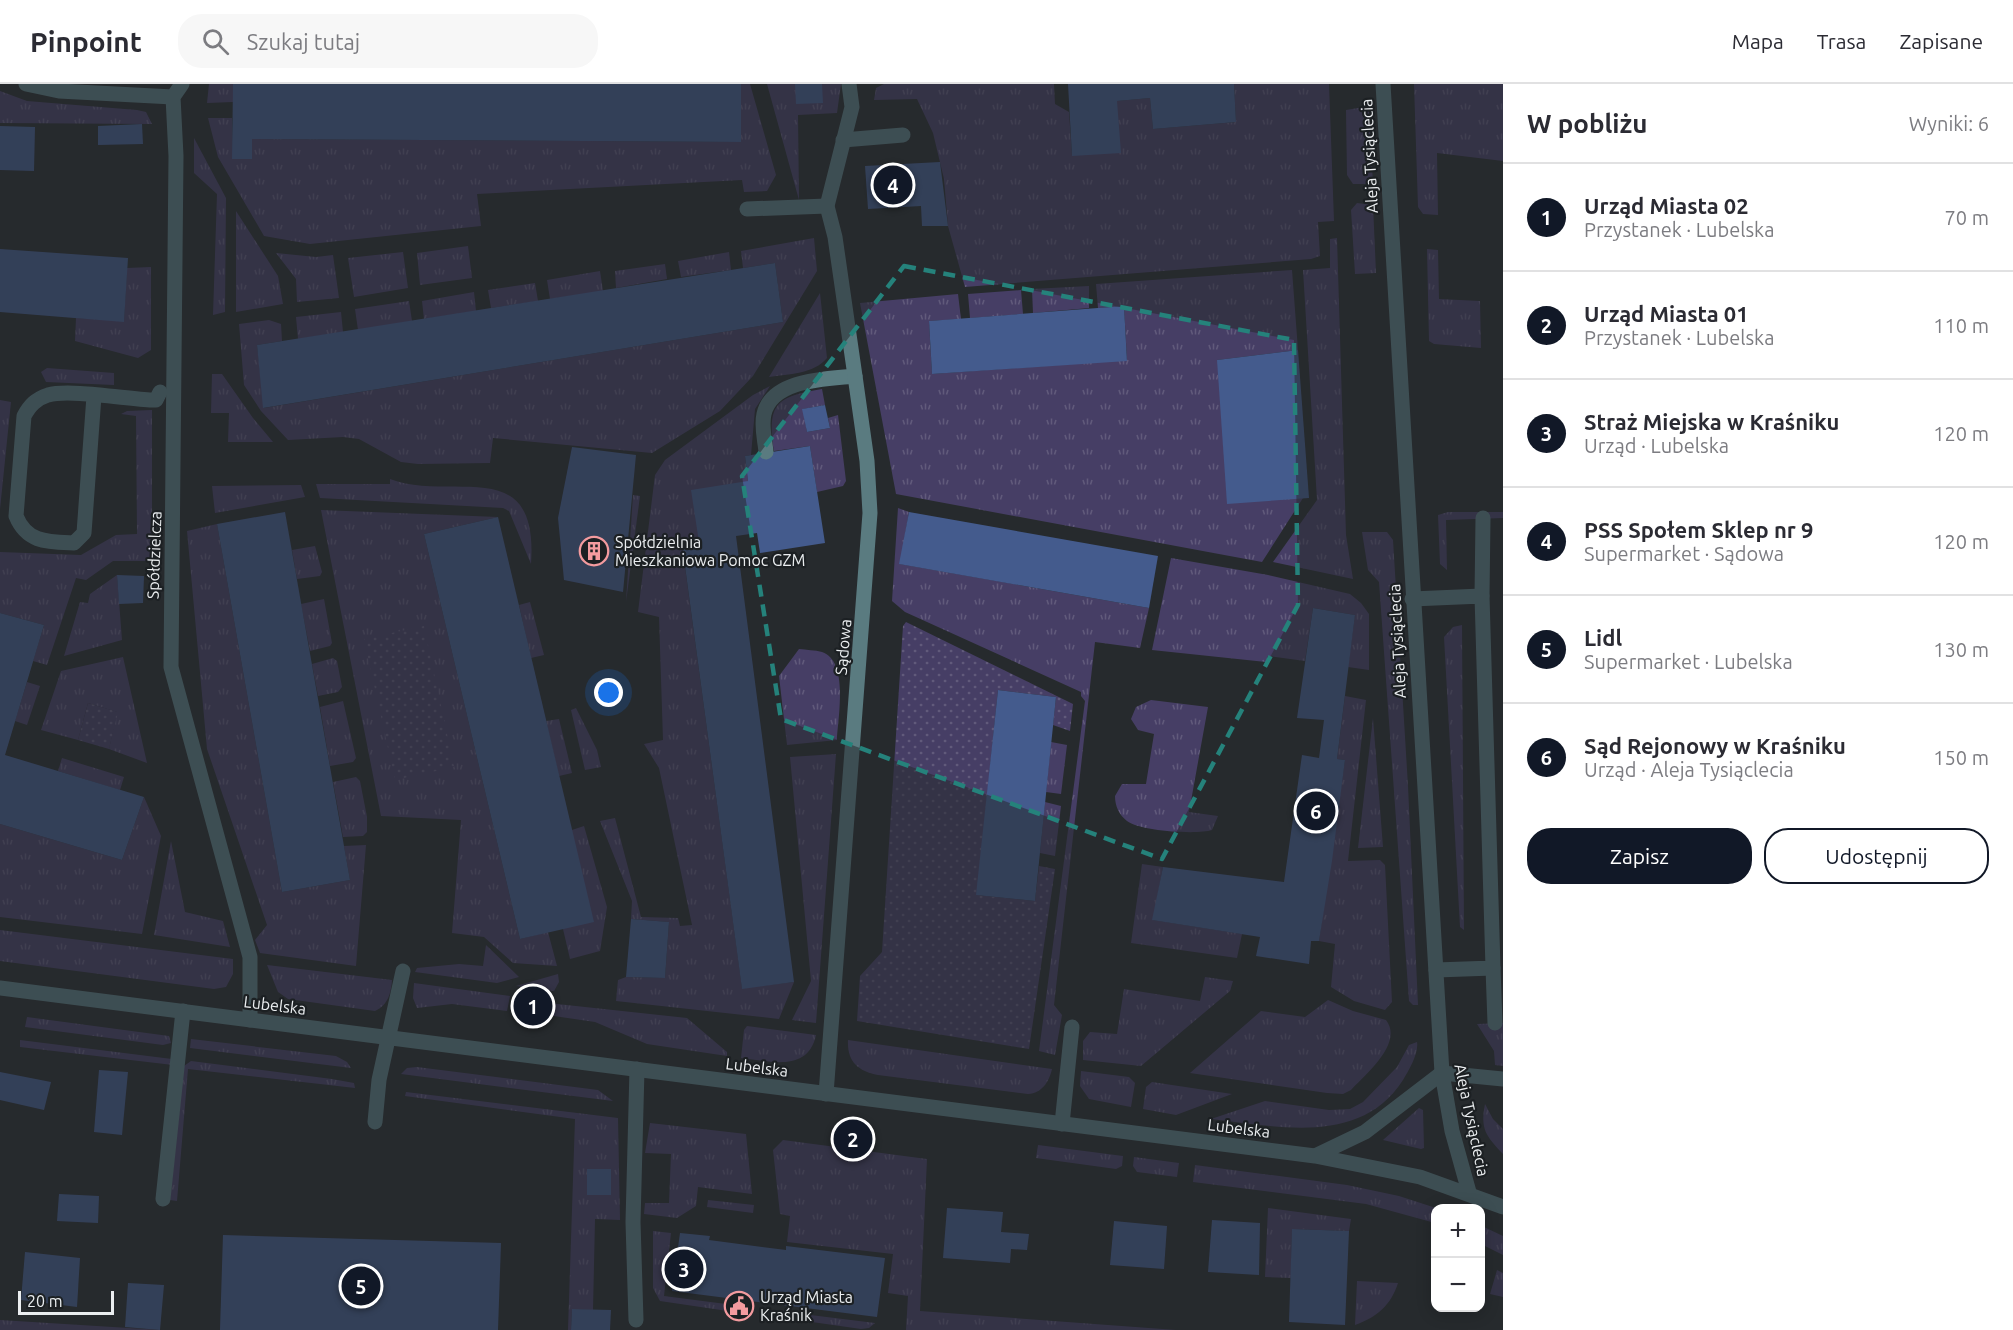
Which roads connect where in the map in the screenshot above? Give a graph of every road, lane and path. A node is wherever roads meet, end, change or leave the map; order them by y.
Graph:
1 (26, 84) edge
2 (849, 84) edge
3 (1383, 84) edge
4 (178, 90) edge
5 (903, 135) dead end
6 (843, 140) junction
7 (827, 206) junction
8 (747, 209) dead end
9 (855, 376) junction
10 (160, 392) dead end
11 (94, 396) junction
12 (766, 453) dead end
13 (1483, 518) dead end
14 (1482, 596) junction
15 (1412, 599) junction
16 (1493, 968) junction
17 (1436, 970) junction
18 (403, 971) dead end
19 (0, 988) edge
20 (183, 1011) junction
21 (250, 1020) junction
22 (1495, 1023) dead end
23 (1072, 1027) dead end
24 (388, 1038) junction
25 (637, 1069) junction
26 (1442, 1073) junction
27 (1503, 1079) edge
28 (826, 1094) junction
29 (375, 1122) dead end
30 (1062, 1124) junction
31 (1315, 1156) junction
32 (1469, 1192) junction
33 (163, 1199) dead end
34 (1503, 1207) edge
35 (636, 1320) dead end

1 - 4 street
2 - 6 street
3 - 15 street, Aleja Tysiąclecia
4 - 21 street, Spółdzielcza
5 - 6 street
6 - 7 street
7 - 8 street
7 - 9 street, Sądowa
9 - 12 street
9 - 28 street, Sądowa
10 - 11 street
11 - 11 street
13 - 14 street
14 - 15 street
14 - 16 street
15 - 17 street, Aleja Tysiąclecia
16 - 17 street
16 - 22 street
17 - 26 street, Aleja Tysiąclecia
18 - 24 street
19 - 20 street, Lubelska
20 - 21 street, Lubelska
20 - 33 street
21 - 24 street, Lubelska
23 - 30 street
24 - 25 street, Lubelska
24 - 29 street
25 - 28 street, Lubelska
25 - 35 street
26 - 27 street
26 - 31 street
26 - 32 street, Aleja Tysiąclecia
28 - 30 street, Lubelska
30 - 31 street, Lubelska
31 - 32 street, Lubelska
32 - 34 street, Lubelska

